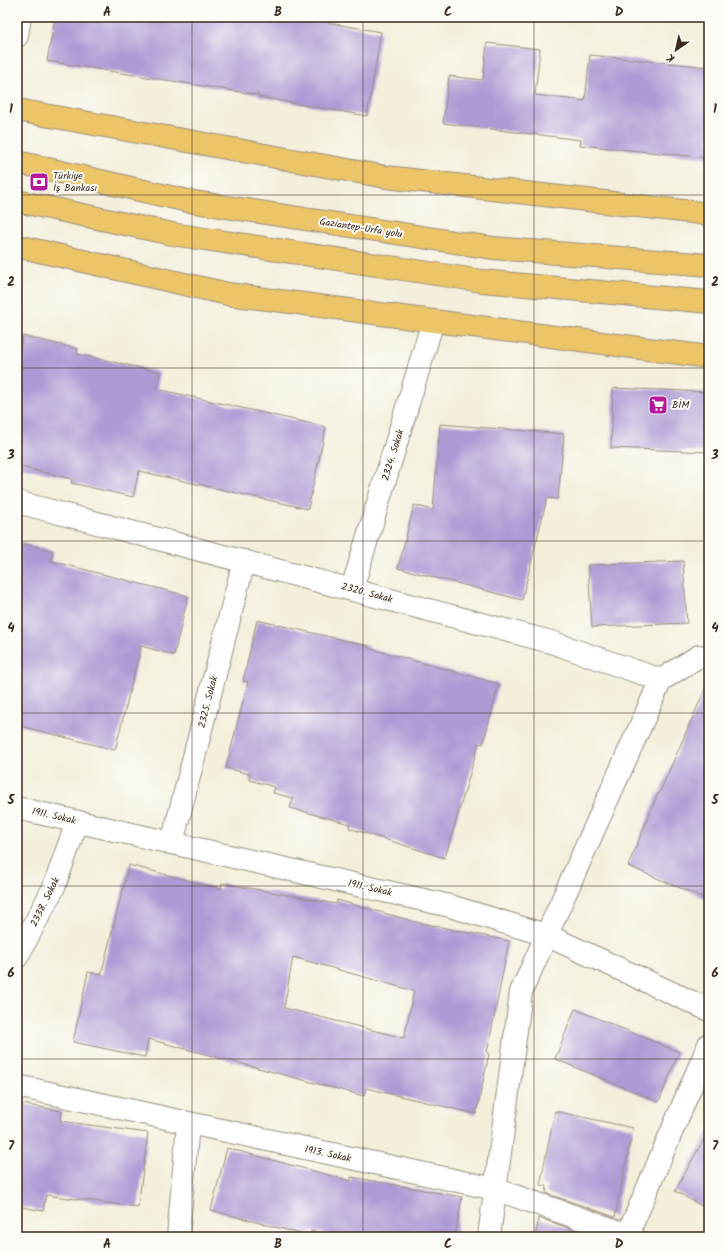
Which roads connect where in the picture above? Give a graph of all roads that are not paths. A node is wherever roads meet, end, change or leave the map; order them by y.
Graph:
1 (20, 17) edge
2 (17, 36) edge
3 (17, 110) edge
4 (17, 162) edge
5 (17, 201) edge
6 (709, 214) edge
7 (17, 246) edge
8 (709, 265) edge
9 (709, 302) edge
10 (433, 321) junction
11 (709, 357) edge
12 (17, 502) edge
13 (244, 561) junction
14 (352, 589) junction
15 (709, 658) edge
16 (661, 680) junction
17 (17, 808) edge
18 (77, 822) junction
19 (172, 843) junction
20 (546, 935) junction
21 (17, 957) edge
22 (709, 1010) edge
23 (709, 1044) edge
24 (17, 1086) edge
25 (188, 1124) junction
26 (495, 1189) junction
27 (631, 1236) edge
28 (178, 1237) edge
29 (489, 1237) edge

1 - 2 street
3 - 6 highway
4 - 8 highway, Gaziantep-Urfa yolu
5 - 9 highway
7 - 10 highway
10 - 11 highway
10 - 14 street, 2324. Sokak
12 - 13 street, 2320. Sokak
13 - 14 street, 2320. Sokak
13 - 19 street, 2325. Sokak
14 - 16 street, 2320. Sokak
15 - 16 street
16 - 20 street
17 - 18 street, 1911. Sokak
18 - 19 street, 1911. Sokak
18 - 21 street, 2338. Sokak
19 - 20 street, 1911. Sokak
20 - 22 street, 1911. Sokak
20 - 26 street
23 - 27 street
24 - 25 street, 1913. Sokak
25 - 26 street, 1913. Sokak
25 - 28 street
26 - 27 street, 1913. Sokak
26 - 29 street

